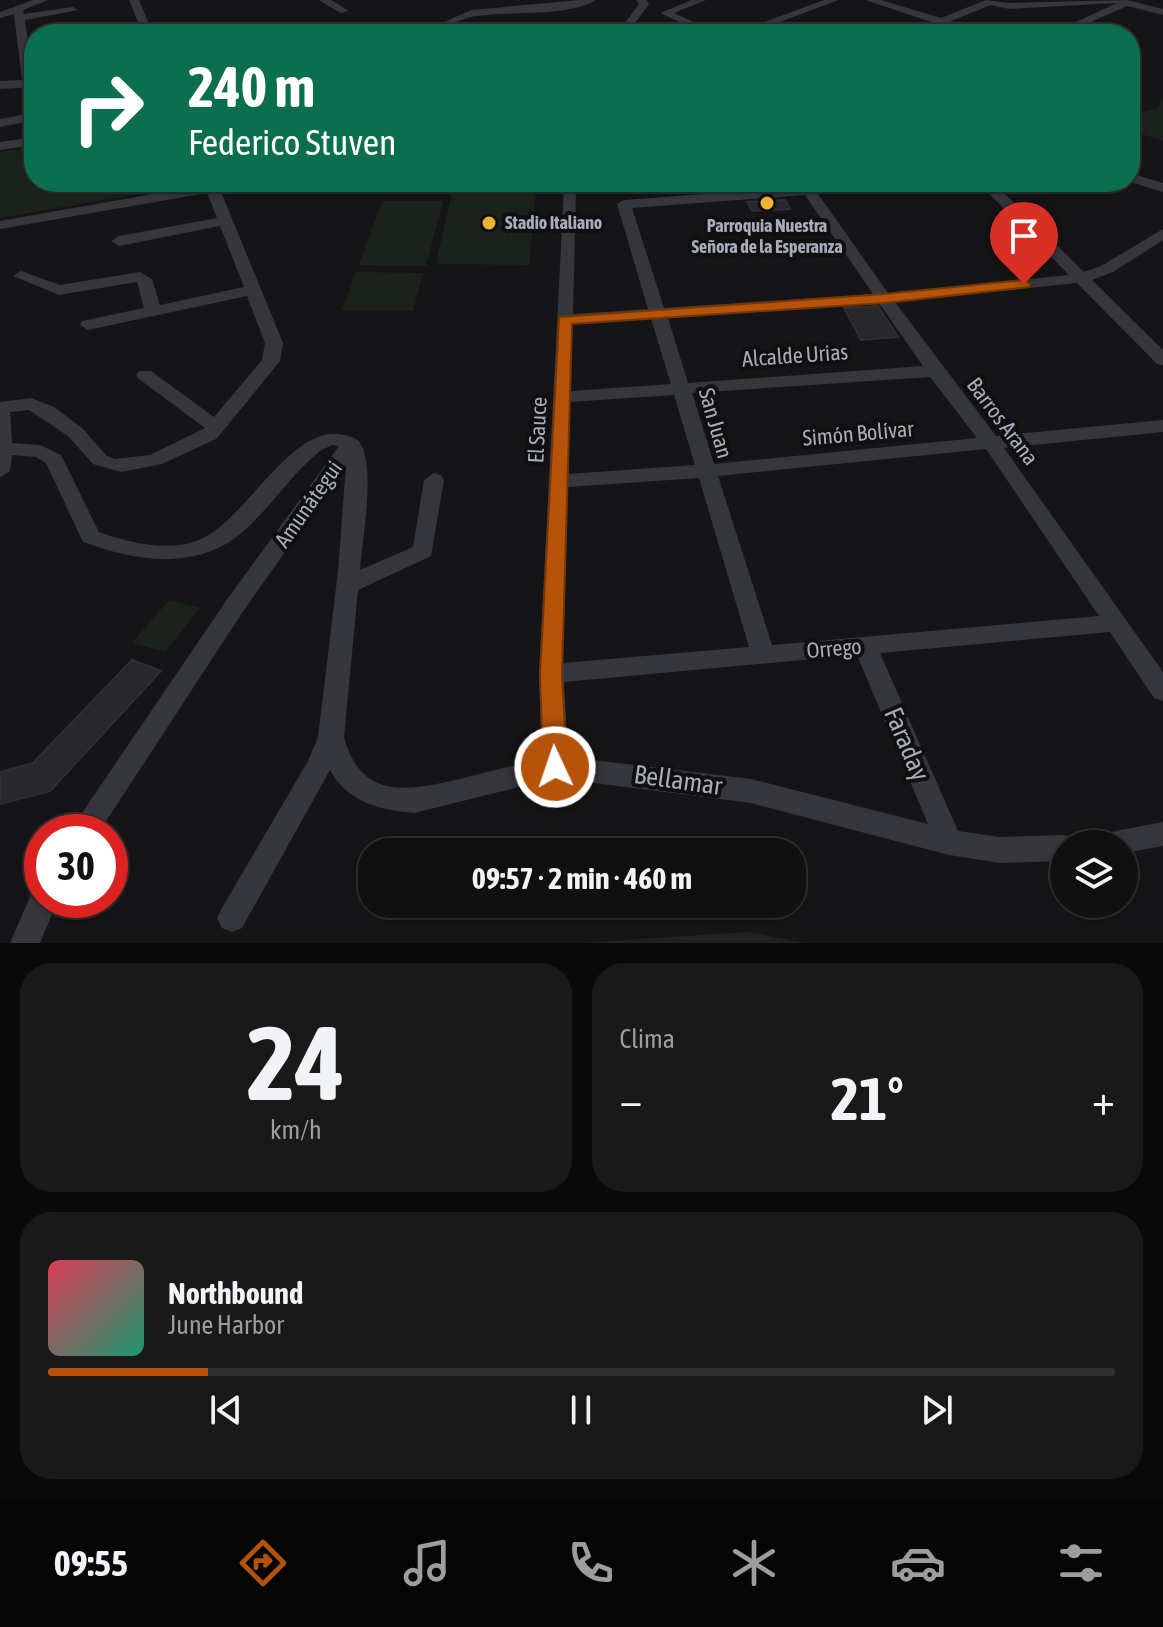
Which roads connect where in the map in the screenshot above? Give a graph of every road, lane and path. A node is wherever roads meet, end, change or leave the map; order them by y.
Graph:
1 (43, 0) edge
2 (134, 0) edge
3 (324, 0) edge
4 (591, 0) edge
5 (641, 0) edge
6 (701, 0) edge
7 (834, 0) edge
8 (870, 0) edge
9 (1107, 0) edge
10 (993, 1) edge
11 (1125, 3) edge
12 (73, 10) dead end
13 (344, 11) dead end
14 (1163, 12) edge
15 (0, 15) edge
16 (21, 18) junction
17 (941, 21) junction
18 (1163, 23) edge
19 (31, 24) edge
20 (144, 24) edge
21 (446, 24) edge
22 (630, 24) edge
23 (690, 24) edge
24 (766, 24) edge
25 (934, 24) edge
26 (951, 24) edge
27 (1078, 24) edge
28 (24, 38) edge
29 (24, 83) edge
30 (0, 85) edge
31 (22, 119) dead end
32 (0, 123) edge
33 (24, 142) edge
34 (0, 146) edge
35 (1140, 180) edge
36 (1163, 188) edge
37 (174, 192) edge
38 (214, 192) edge
39 (569, 192) edge
40 (752, 192) edge
41 (810, 192) edge
42 (995, 192) edge
43 (226, 221) junction
44 (0, 225) edge
45 (1163, 233) edge
46 (119, 241) dead end
47 (21, 276) dead end
48 (1083, 278) junction
49 (254, 290) junction
50 (884, 298) junction
51 (153, 311) junction
52 (656, 314) junction
53 (564, 320) junction
54 (88, 325) dead end
55 (1163, 360) edge
56 (935, 371) junction
57 (145, 375) dead end
58 (680, 387) junction
59 (562, 397) junction
60 (0, 409) edge
61 (1163, 426) edge
62 (216, 427) junction
63 (351, 444) junction
64 (992, 444) junction
65 (3, 448) junction
66 (0, 471) edge
67 (705, 471) junction
68 (434, 480) dead end
69 (558, 481) junction
70 (350, 584) junction
71 (1116, 623) junction
72 (865, 645) junction
73 (763, 654) junction
74 (551, 674) junction
75 (1163, 691) edge
76 (331, 737) junction
77 (555, 767) junction
78 (95, 814) edge
79 (1163, 834) edge
80 (1138, 838) edge
81 (949, 842) junction
82 (1050, 848) edge
83 (35, 918) edge
84 (232, 918) dead end
85 (25, 943) edge

1 - 16 street
2 - 20 street
3 - 13 street
4 - 21 street
5 - 22 street
6 - 23 street
7 - 24 street
8 - 17 street
9 - 10 street
10 - 17 street
11 - 14 street
11 - 18 street
11 - 27 street
12 - 16 street
15 - 16 street
16 - 19 street
16 - 28 street
17 - 25 street
17 - 26 street
29 - 30 street
31 - 32 street
33 - 34 street
35 - 36 street
37 - 44 street
38 - 43 street
39 - 53 street, El Sauce
40 - 52 street, San Juan
41 - 50 street, Barros Arana
42 - 48 street
43 - 46 street
43 - 49 street
45 - 48 street
47 - 51 street
48 - 50 street
48 - 55 street
49 - 51 street
49 - 62 street
50 - 52 street
50 - 56 street, Barros Arana
51 - 54 street
52 - 53 street
52 - 58 street, San Juan
53 - 59 street, El Sauce
56 - 58 street, Alcalde Urias
56 - 64 street, Barros Arana
57 - 62 street
58 - 59 street, Alcalde Urias
58 - 67 street, San Juan
59 - 69 street, El Sauce
60 - 62 street
60 - 65 street
61 - 64 street, Simón Bolívar
63 - 65 street, Amunátegui
63 - 70 street, Bellamar
63 - 78 street, Amunátegui
64 - 67 street, Simón Bolívar
64 - 71 street, Barros Arana
65 - 66 street
67 - 69 street, Simón Bolívar
67 - 73 street, San Juan
68 - 70 street
69 - 74 street, El Sauce
70 - 76 street, Bellamar
71 - 72 street, Orrego
71 - 75 street, Barros Arana
72 - 73 street, Orrego
72 - 81 street, Faraday
73 - 74 street, Orrego
74 - 77 street, El Sauce
76 - 77 street, Bellamar
76 - 84 street
77 - 81 street, Bellamar
79 - 80 street
81 - 82 street, Bellamar
83 - 85 street

